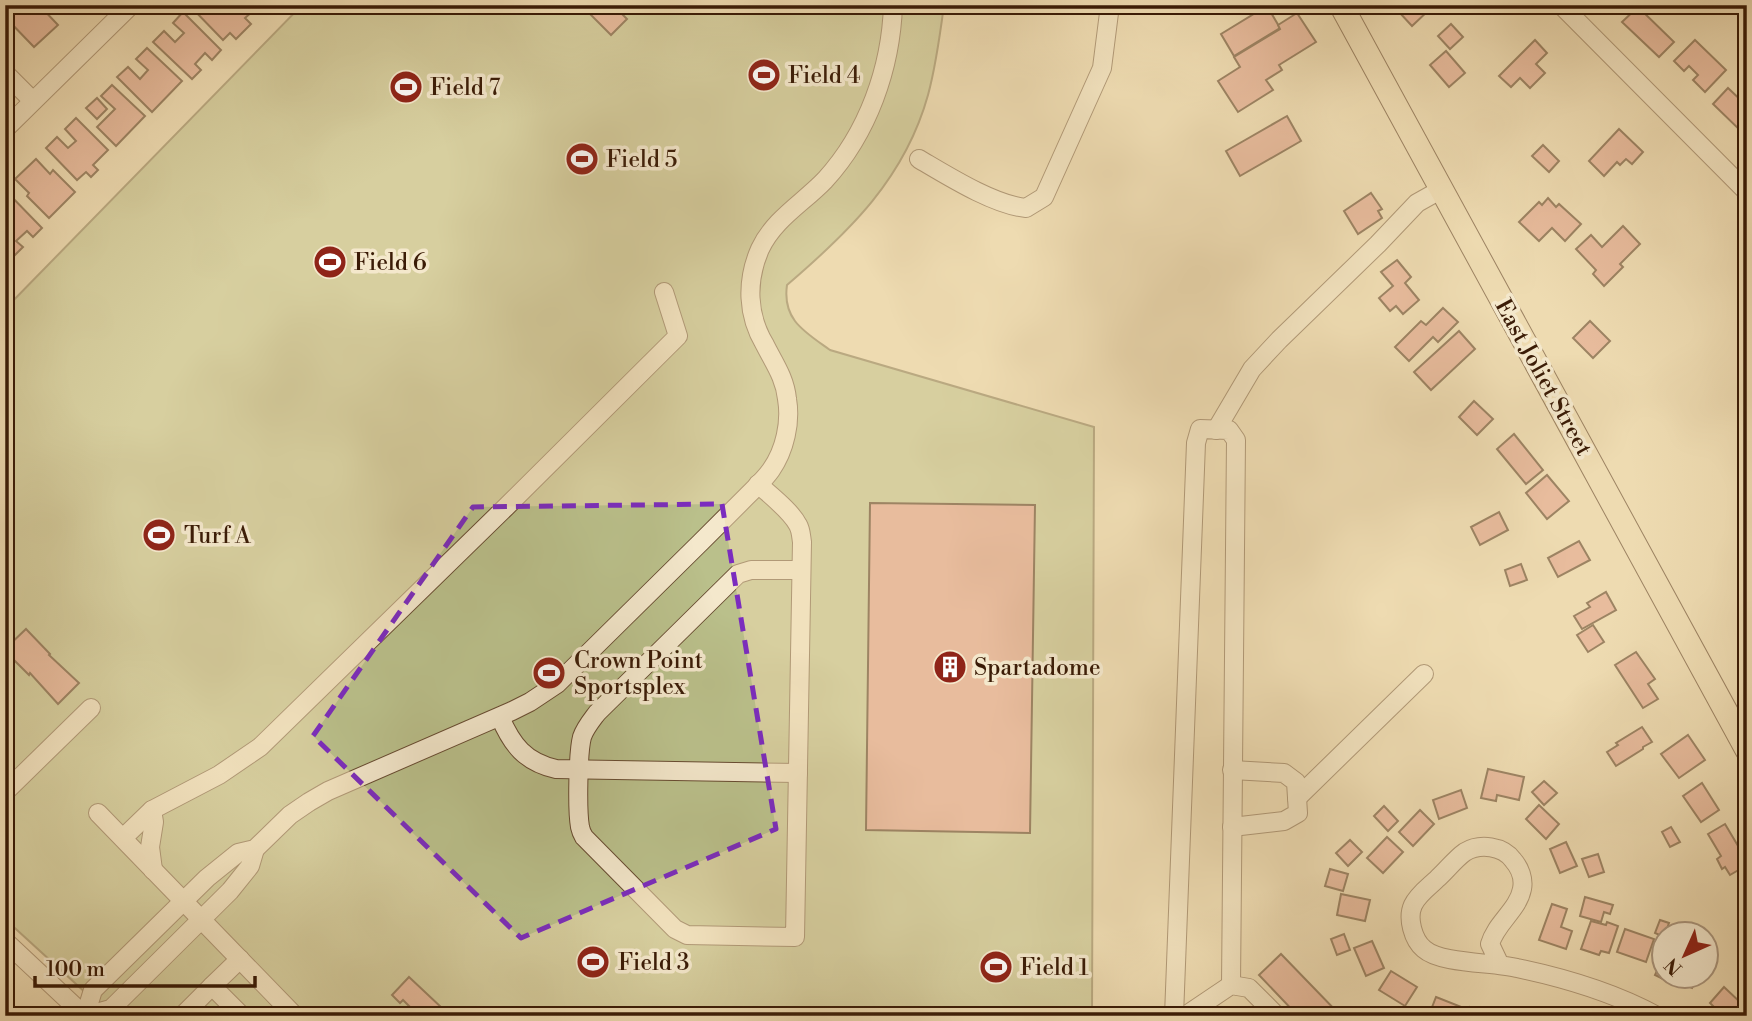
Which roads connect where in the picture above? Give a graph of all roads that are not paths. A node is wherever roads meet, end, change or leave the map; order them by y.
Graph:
1 (131, 5) edge
2 (893, 5) edge
3 (1110, 5) edge
4 (1341, 5) edge
5 (1561, 5) edge
6 (5, 73) edge
7 (33, 101) junction
8 (5, 130) edge
9 (919, 159) dead end
10 (1441, 189) junction
11 (1747, 192) edge
12 (664, 292) dead end
13 (1216, 430) junction
14 (758, 484) junction
15 (801, 570) junction
16 (1424, 674) dead end
17 (91, 708) dead end
18 (500, 717) junction
19 (1747, 750) edge
20 (579, 770) junction
21 (1232, 770) junction
22 (798, 774) junction
23 (5, 792) edge
24 (1297, 798) junction
25 (152, 810) junction
26 (98, 813) dead end
27 (1232, 827) junction
28 (123, 838) junction
29 (255, 849) junction
30 (153, 870) junction
31 (184, 902) junction
32 (201, 919) junction
33 (5, 942) edge
34 (240, 959) junction
35 (1500, 965) junction
36 (1231, 985) junction
37 (212, 986) junction
38 (85, 1016) edge
39 (182, 1016) edge
40 (242, 1016) edge
41 (295, 1016) edge
42 (1174, 1016) edge
43 (1185, 1016) edge
44 (1277, 1016) edge
45 (1657, 1016) edge

1 - 7 street
2 - 14 street
3 - 9 street
4 - 10 main road, East Joliet Street
5 - 11 street
6 - 7 street
7 - 8 street
10 - 13 street
10 - 19 main road, East Joliet Street
12 - 25 street
13 - 21 street
13 - 42 street
14 - 15 street
14 - 18 street
15 - 20 street
15 - 22 street
16 - 24 street
17 - 23 street
18 - 20 street
18 - 29 street
20 - 22 street
20 - 22 street
21 - 24 street
21 - 27 street
24 - 27 street
25 - 28 street
25 - 30 street
26 - 28 street
27 - 36 street
28 - 30 street
29 - 31 street
29 - 32 street
30 - 31 street
31 - 32 street
31 - 38 street
32 - 34 street
32 - 38 street
33 - 38 street
34 - 37 street
34 - 41 street
35 - 35 street
35 - 45 street
36 - 43 street
36 - 44 street
37 - 39 street
37 - 40 street

